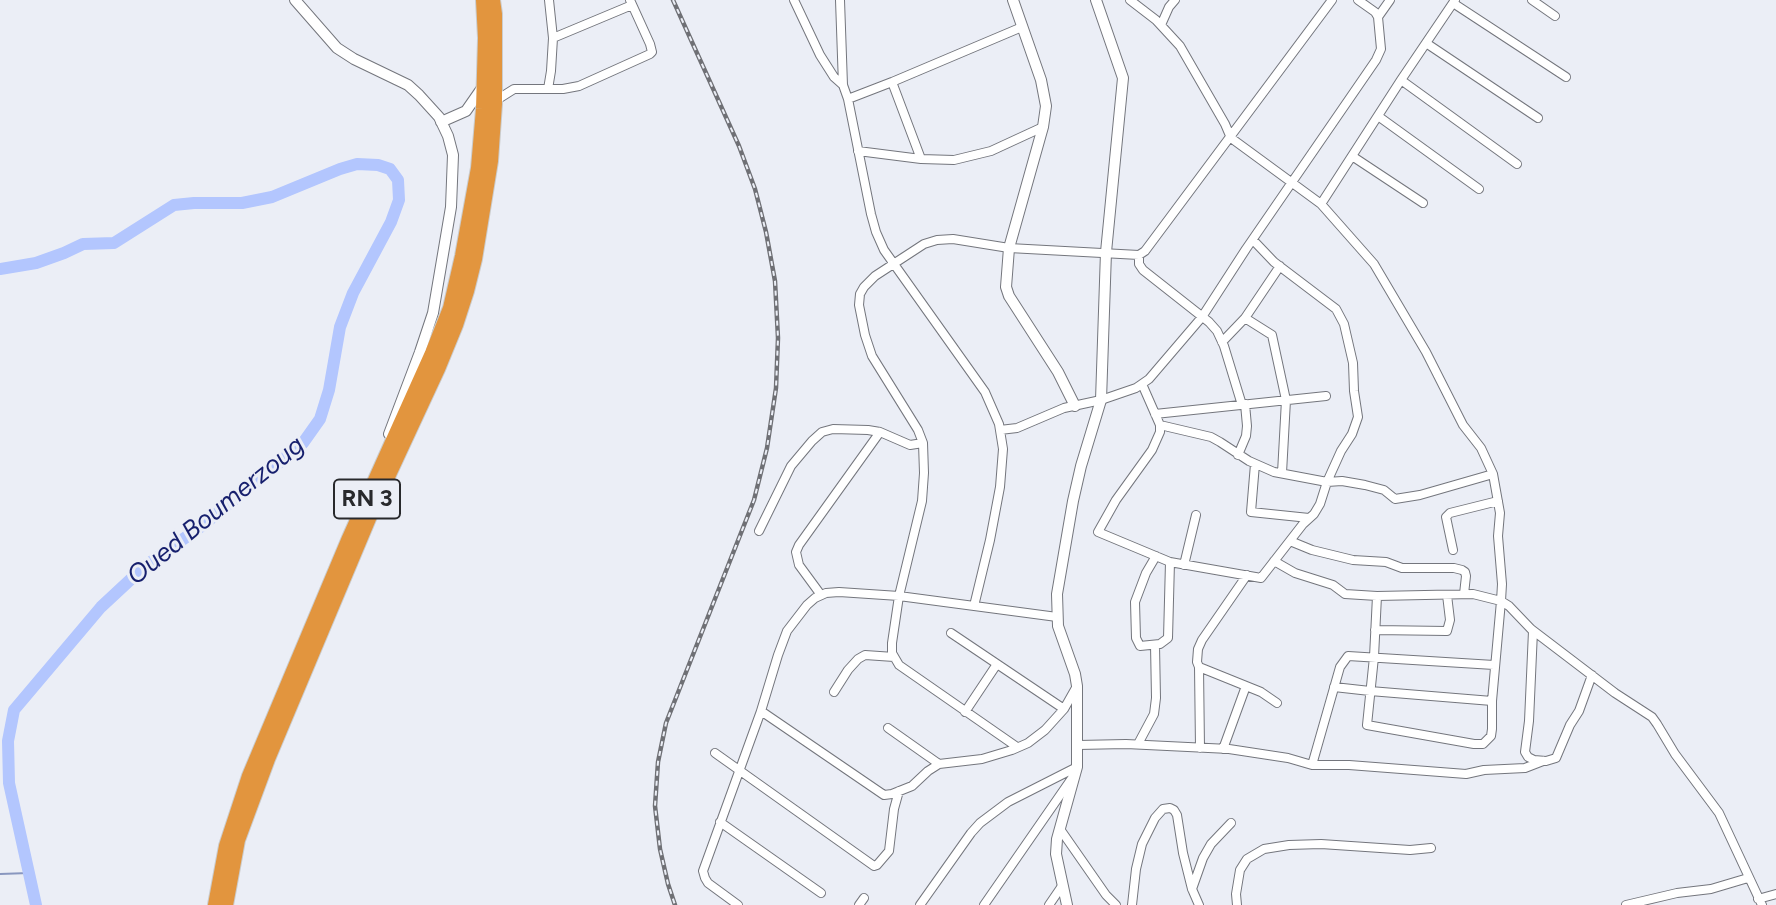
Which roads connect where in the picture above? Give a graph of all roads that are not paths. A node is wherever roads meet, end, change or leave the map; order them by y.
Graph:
1 (295, 0) edge
2 (483, 0) edge
3 (493, 0) edge
4 (549, 0) edge
5 (794, 0) edge
6 (840, 0) edge
7 (1013, 0) edge
8 (1097, 0) edge
9 (1130, 0) edge
10 (1332, 0) edge
11 (1358, 0) edge
12 (1390, 0) edge
13 (1532, 0) edge
14 (1454, 1) edge
15 (631, 2) edge
16 (1170, 2) edge
17 (1555, 16) dead end
18 (1378, 18) junction
19 (1161, 25) junction
20 (1022, 27) junction
21 (553, 38) junction
22 (1426, 43) junction
23 (1566, 77) dead end
24 (1401, 80) junction
25 (892, 82) junction
26 (484, 85) junction
27 (843, 85) junction
28 (548, 89) junction
29 (848, 99) junction
30 (495, 101) junction
31 (1378, 116) junction
32 (1538, 118) dead end
33 (441, 122) junction
34 (1043, 127) junction
35 (1230, 138) junction
36 (858, 152) junction
37 (1352, 156) junction
38 (921, 159) junction
39 (1517, 164) dead end
40 (1292, 183) junction
41 (1479, 189) dead end
42 (1423, 203) dead end
43 (1321, 204) junction
44 (1253, 240) junction
45 (1009, 248) junction
46 (1106, 252) junction
47 (1139, 255) junction
48 (893, 264) junction
49 (1280, 266) junction
50 (1202, 317) junction
51 (1245, 318) junction
52 (1222, 342) junction
53 (1142, 384) junction
54 (1326, 396) dead end
55 (1101, 400) junction
56 (1286, 400) junction
57 (1243, 405) junction
58 (1075, 406) junction
59 (1155, 414) junction
60 (1160, 425) junction
61 (1000, 430) junction
62 (880, 432) junction
63 (923, 443) junction
64 (1238, 455) junction
65 (1255, 464) junction
66 (1282, 473) junction
67 (1493, 474) junction
68 (1327, 482) junction
69 (1498, 500) junction
70 (1195, 515) dead end
71 (359, 516) junction
72 (1309, 518) junction
73 (760, 531) dead end
74 (1290, 541) junction
75 (1453, 550) dead end
76 (1156, 556) junction
77 (1275, 561) junction
78 (1170, 562) junction
79 (1184, 565) junction
80 (1247, 575) junction
81 (1464, 594) junction
82 (821, 595) junction
83 (1447, 595) junction
84 (899, 596) junction
85 (1377, 596) junction
86 (1500, 601) junction
87 (974, 606) junction
88 (1057, 617) junction
89 (1375, 631) junction
90 (1533, 631) junction
91 (951, 633) dead end
92 (1154, 645) junction
93 (894, 657) junction
94 (1374, 657) junction
95 (997, 664) junction
96 (1494, 665) junction
97 (1199, 667) junction
98 (1592, 675) junction
99 (1077, 686) junction
100 (1246, 686) junction
101 (1334, 687) junction
102 (1370, 691) junction
103 (834, 692) dead end
104 (1492, 701) junction
105 (1277, 703) dead end
106 (1063, 709) junction
107 (761, 711) junction
108 (965, 712) junction
109 (888, 728) dead end
110 (1138, 744) junction
111 (1078, 745) junction
112 (1017, 747) junction
113 (1200, 748) junction
114 (1223, 749) junction
115 (715, 753) dead end
116 (1543, 761) junction
117 (939, 764) junction
118 (1312, 765) junction
119 (739, 769) junction
120 (1076, 770) junction
121 (899, 791) junction
122 (720, 822) junction
123 (1231, 823) dead end
124 (1060, 828) junction
125 (1431, 848) dead end
126 (1748, 878) junction
127 (1062, 886) junction
128 (1192, 888) junction
129 (821, 893) dead end
130 (1776, 894) edge
131 (1760, 902) edge
132 (215, 905) edge
133 (226, 905) edge
134 (738, 905) edge
135 (920, 905) edge
136 (984, 905) edge
137 (1049, 905) edge
138 (1067, 905) edge
139 (1116, 905) edge
140 (1132, 905) edge
141 (1199, 905) edge
142 (1237, 905) edge
143 (1626, 905) edge

1 - 33 street
2 - 26 highway, RN 3
3 - 30 highway, RN 3
4 - 21 street
5 - 27 street
6 - 27 street
7 - 20 street
8 - 46 street
9 - 19 street
10 - 35 street
11 - 18 street
12 - 18 street
13 - 17 street
14 - 22 street
14 - 23 street
15 - 21 street
15 - 28 street
16 - 19 street
18 - 40 street
19 - 35 street
20 - 25 street
20 - 34 street
21 - 28 street
22 - 24 street
22 - 32 street
24 - 31 street
24 - 39 street
25 - 29 street
25 - 38 street
26 - 33 street
26 - 71 highway, RN 3
27 - 29 street
28 - 30 street
29 - 36 street
30 - 133 highway, RN 3
31 - 37 street
31 - 41 street
33 - 71 street
34 - 38 street
34 - 45 street
35 - 40 street
35 - 47 street
36 - 38 street
36 - 48 street
37 - 42 street
37 - 43 street
40 - 43 street
40 - 44 street
43 - 67 street
44 - 49 street
44 - 50 street
45 - 46 street
45 - 48 street
45 - 58 street
46 - 47 street
46 - 55 street
47 - 50 street
48 - 61 street
48 - 63 street
49 - 51 street
49 - 68 street
50 - 52 street
50 - 53 street
51 - 52 street
51 - 56 street
52 - 57 street
53 - 55 street
53 - 59 street
54 - 56 street
55 - 58 street
55 - 88 street
56 - 57 street
56 - 66 street
57 - 59 street
57 - 64 street
58 - 61 street
59 - 60 street
60 - 64 street
60 - 76 street
61 - 87 street
62 - 63 street
62 - 73 street
62 - 82 street
63 - 84 street
64 - 65 street
65 - 66 street
65 - 72 street
66 - 68 street
67 - 68 street
67 - 69 street
68 - 72 street
69 - 75 street
69 - 86 street
70 - 79 street
71 - 132 highway, RN 3
72 - 74 street
74 - 77 street
74 - 81 street
76 - 78 street
76 - 92 street
77 - 80 street
77 - 85 street
78 - 79 street
78 - 92 street
79 - 80 street
80 - 97 street
81 - 83 street
81 - 86 street
82 - 84 street
82 - 107 street
83 - 85 street
83 - 89 street
84 - 87 street
84 - 93 street
85 - 89 street
86 - 90 street
86 - 96 street
87 - 88 street
88 - 99 street
89 - 94 street
90 - 98 street
90 - 116 street
91 - 95 street
92 - 110 street
93 - 103 street
93 - 108 street
94 - 96 street
94 - 101 street
94 - 102 street
95 - 106 street
95 - 108 street
96 - 104 street
97 - 100 street
97 - 113 street
98 - 116 street
98 - 126 street
99 - 106 street
99 - 111 street
100 - 105 street
100 - 114 street
101 - 102 street
101 - 118 street
102 - 104 street
102 - 104 street
106 - 112 street
107 - 119 street
107 - 121 street
108 - 112 street
109 - 117 street
110 - 111 street
110 - 113 street
111 - 120 street
112 - 117 street
113 - 114 street
114 - 118 street
115 - 119 street
116 - 118 street
117 - 121 street
119 - 121 street
119 - 122 street
120 - 124 street
120 - 135 street
120 - 136 street
122 - 129 street
122 - 134 street
123 - 128 street
124 - 127 street
124 - 139 street
125 - 142 street
126 - 131 street
126 - 143 street
127 - 137 street
127 - 138 street
128 - 140 street
128 - 141 street
130 - 131 street

